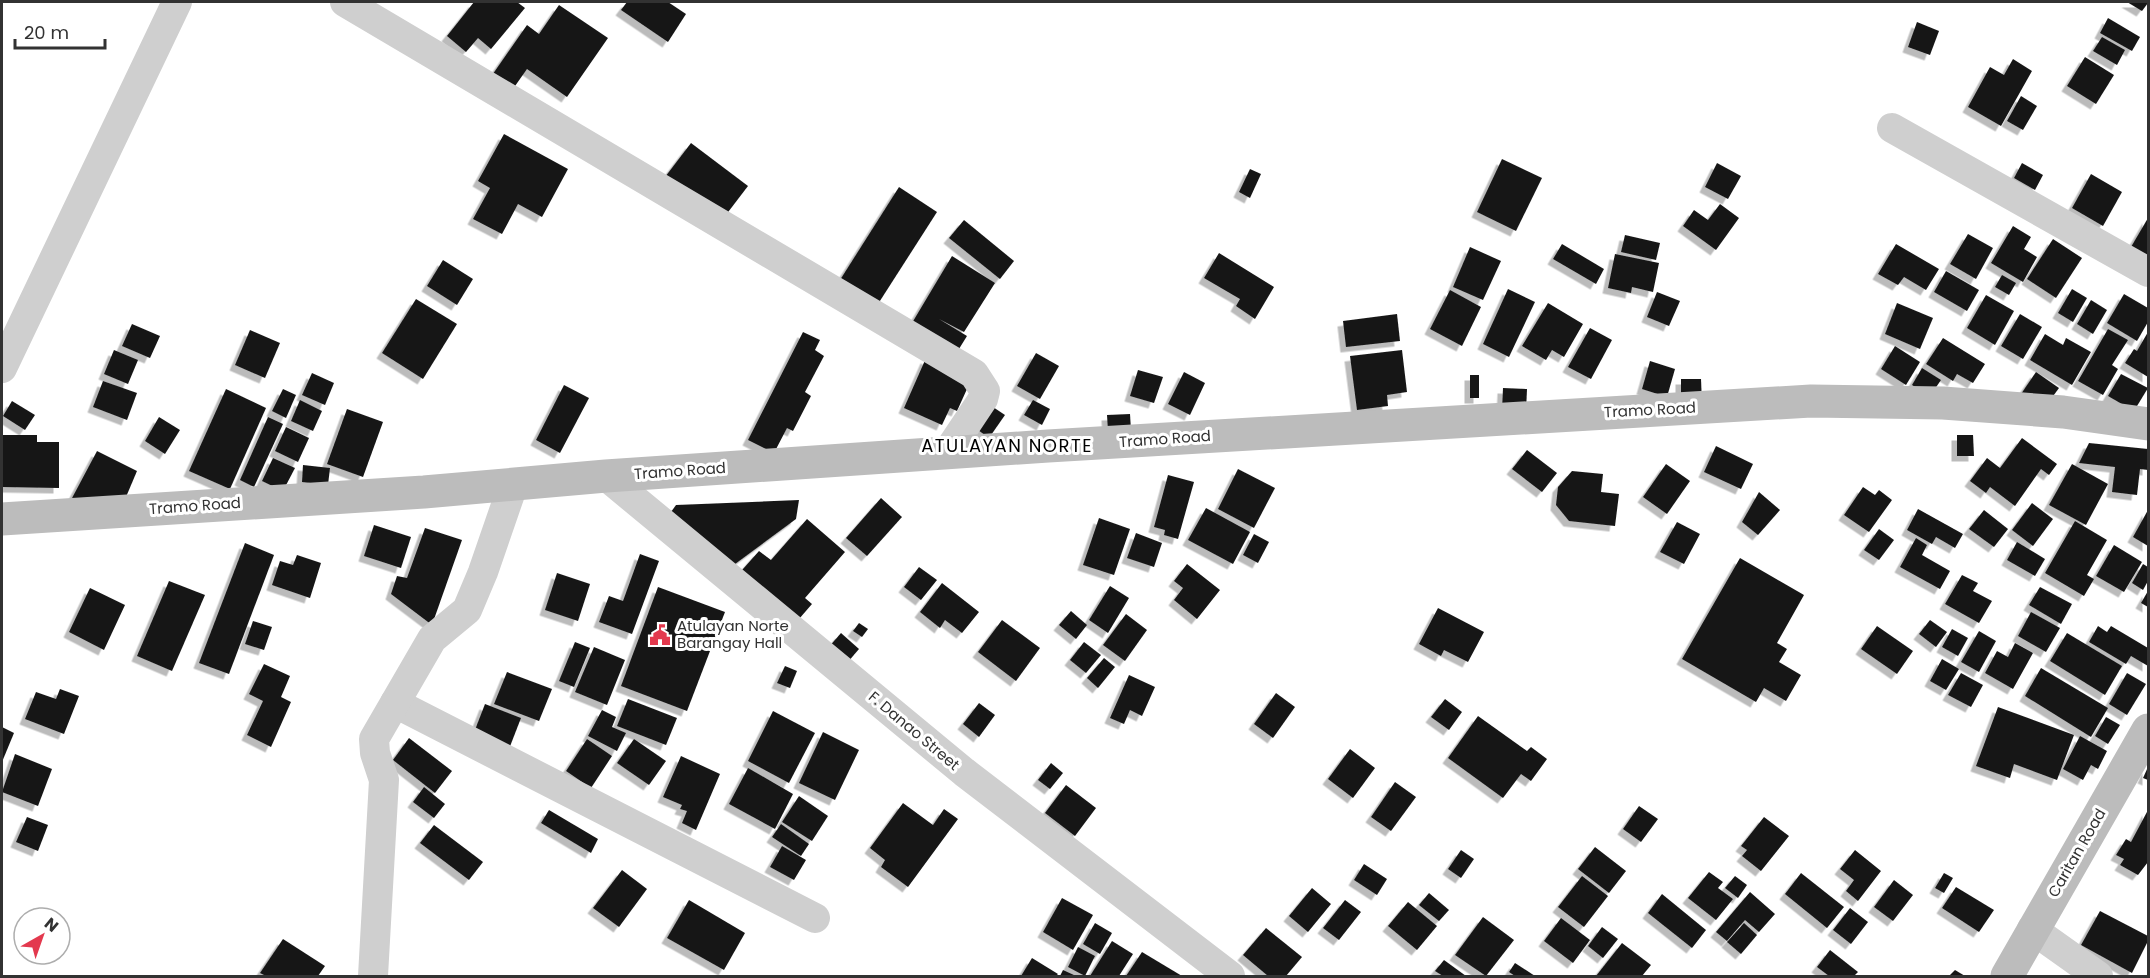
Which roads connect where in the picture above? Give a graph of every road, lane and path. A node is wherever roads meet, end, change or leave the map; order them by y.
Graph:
1 (177, 2) edge
2 (345, 2) edge
3 (1892, 128) dead end
4 (2148, 272) edge
5 (2, 368) edge
6 (2148, 424) edge
7 (947, 453) junction
8 (606, 476) junction
9 (513, 485) junction
10 (2, 519) edge
11 (395, 703) junction
12 (2148, 730) edge
13 (815, 918) dead end
14 (2032, 929) junction
15 (1222, 974) edge
16 (373, 976) edge
17 (2007, 976) edge
18 (2098, 976) edge

1 - 5 street
2 - 7 street
3 - 4 street
6 - 7 main road, Tramo Road
7 - 8 main road, Tramo Road
8 - 9 main road, Tramo Road
8 - 15 street, F. Danao Street
9 - 10 main road, Tramo Road
9 - 11 street
11 - 13 street
11 - 16 street
12 - 14 main road, Caritan Road
14 - 17 main road, Caritan Road
14 - 18 street

